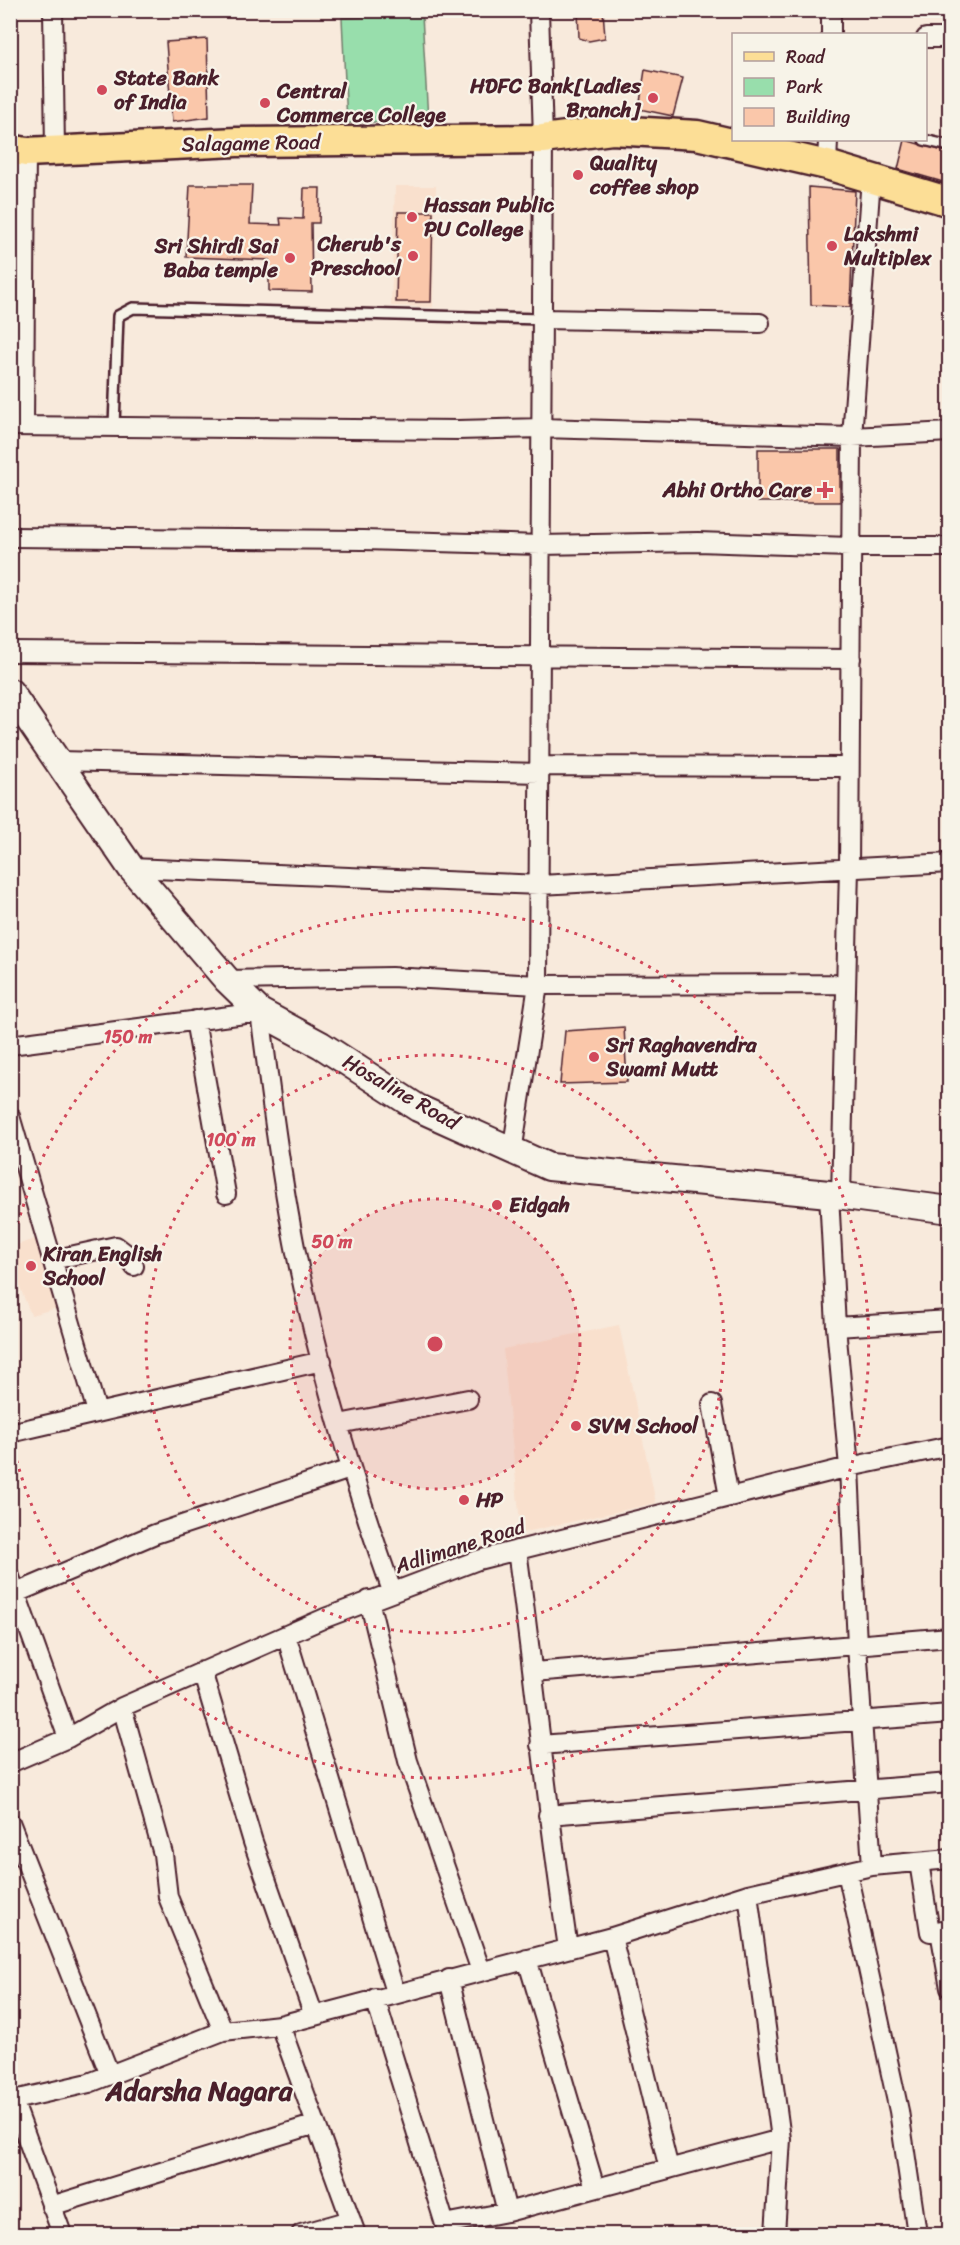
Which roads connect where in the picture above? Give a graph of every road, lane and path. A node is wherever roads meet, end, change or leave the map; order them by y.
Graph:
1 (53, 10) edge
2 (539, 10) edge
3 (831, 10) edge
4 (831, 33) edge
5 (927, 38) edge
6 (950, 38) edge
7 (543, 139) junction
8 (732, 140) edge
9 (743, 141) edge
10 (927, 141) edge
11 (950, 146) edge
12 (55, 150) junction
13 (18, 151) edge
14 (828, 152) edge
15 (871, 178) junction
16 (950, 202) edge
17 (542, 319) junction
18 (760, 323) dead end
19 (17, 426) edge
20 (114, 426) junction
21 (542, 428) junction
22 (950, 432) edge
23 (852, 437) junction
24 (10, 537) edge
25 (541, 545) junction
26 (850, 547) junction
27 (950, 547) edge
28 (10, 652) edge
29 (540, 658) junction
30 (851, 659) junction
31 (10, 692) edge
32 (59, 761) junction
33 (848, 767) junction
34 (540, 769) junction
35 (950, 863) edge
36 (131, 868) junction
37 (849, 868) junction
38 (540, 885) junction
39 (227, 980) junction
40 (845, 984) junction
41 (538, 985) junction
42 (260, 1012) junction
43 (195, 1020) junction
44 (10, 1045) edge
45 (10, 1116) edge
46 (512, 1152) junction
47 (226, 1194) dead end
48 (835, 1195) junction
49 (950, 1210) edge
50 (52, 1260) junction
51 (134, 1266) dead end
52 (950, 1320) edge
53 (836, 1327) junction
54 (322, 1361) junction
55 (468, 1399) dead end
56 (712, 1404) dead end
57 (97, 1412) junction
58 (339, 1424) junction
59 (10, 1432) edge
60 (950, 1446) edge
61 (849, 1467) junction
62 (350, 1469) junction
63 (729, 1497) junction
64 (517, 1550) junction
65 (13, 1585) edge
66 (392, 1591) junction
67 (369, 1600) junction
68 (286, 1635) junction
69 (950, 1637) edge
70 (857, 1645) junction
71 (202, 1671) junction
72 (534, 1672) junction
73 (122, 1707) junction
74 (950, 1714) edge
75 (863, 1719) junction
76 (68, 1738) junction
77 (540, 1744) junction
78 (10, 1763) edge
79 (950, 1783) edge
80 (868, 1790) junction
81 (548, 1815) junction
82 (10, 1822) edge
83 (950, 1860) edge
84 (919, 1862) junction
85 (872, 1866) junction
86 (847, 1872) junction
87 (748, 1894) junction
88 (945, 1930) edge
89 (612, 1937) junction
90 (568, 1948) junction
91 (527, 1959) junction
92 (481, 1971) junction
93 (449, 1979) junction
94 (950, 1988) edge
95 (395, 1992) junction
96 (375, 1998) junction
97 (314, 2016) junction
98 (280, 2025) junction
99 (223, 2031) junction
100 (110, 2075) junction
101 (12, 2101) edge
102 (316, 2124) junction
103 (781, 2139) junction
104 (669, 2169) junction
105 (595, 2188) junction
106 (51, 2206) junction
107 (507, 2212) junction
108 (353, 2227) edge
109 (447, 2229) edge
110 (62, 2235) edge
111 (301, 2235) edge
112 (775, 2235) edge
113 (917, 2235) edge

1 - 12 street
2 - 7 street
3 - 4 street
5 - 6 street
7 - 8 main road, Salagame Road
7 - 12 main road, Salagame Road
7 - 17 street
9 - 14 main road, Salagame Road
10 - 11 lane
12 - 13 main road, Salagame Road
13 - 19 street
14 - 15 main road, Salagame Road
15 - 16 main road, Salagame Road
15 - 23 street
17 - 18 street
17 - 20 lane
17 - 21 street
19 - 20 street
20 - 21 street
21 - 23 street
21 - 25 street
22 - 23 street
23 - 26 street
24 - 25 street
25 - 26 street
25 - 29 street
26 - 27 street
26 - 30 street
28 - 29 street
29 - 30 street
29 - 34 street
30 - 33 street
31 - 32 street, Hosaline Road
32 - 34 street
32 - 36 street, Hosaline Road
33 - 34 street
33 - 37 street
34 - 38 street
35 - 37 street
36 - 38 street
36 - 39 street, Hosaline Road
37 - 38 street
37 - 40 street
38 - 41 street
39 - 41 street
39 - 42 street, Hosaline Road
40 - 41 street
40 - 48 street
41 - 46 street
42 - 43 street
42 - 46 street, Hosaline Road
42 - 54 street
43 - 44 street
43 - 47 street
45 - 50 street
46 - 48 street, Hosaline Road
48 - 49 street, Hosaline Road
48 - 53 street
50 - 51 street
50 - 57 street
52 - 53 street
53 - 61 street
54 - 57 street
54 - 58 street
55 - 58 street
56 - 63 street
57 - 59 street
58 - 62 street
60 - 61 street, Adlimane Road
61 - 63 street, Adlimane Road
61 - 70 street
62 - 65 street
62 - 66 street
63 - 64 street, Adlimane Road
64 - 66 street, Adlimane Road
64 - 72 street
65 - 76 street
66 - 67 street, Adlimane Road
67 - 68 street, Adlimane Road
67 - 92 street
68 - 71 street, Adlimane Road
68 - 95 street
69 - 70 street
70 - 72 street
70 - 75 street
71 - 73 street, Adlimane Road
71 - 97 street
72 - 77 street
73 - 76 street, Adlimane Road
73 - 99 street
74 - 75 street
75 - 77 street
75 - 80 street
76 - 78 street, Adlimane Road
77 - 81 street
79 - 80 street
80 - 81 street
80 - 85 street
81 - 90 street
82 - 100 street
83 - 84 street
84 - 85 street
84 - 88 street
85 - 86 street
86 - 87 street
86 - 113 street
87 - 89 street
87 - 103 street
88 - 94 street
89 - 90 street
89 - 104 street
90 - 91 street
91 - 92 street
91 - 105 street
92 - 93 street
93 - 95 street
93 - 107 street
95 - 96 street
96 - 97 street
96 - 109 street
97 - 98 street
98 - 99 street
98 - 102 street
99 - 100 street
100 - 101 street
101 - 106 street
102 - 106 street
102 - 108 street
103 - 104 street
103 - 112 street
104 - 105 street
105 - 107 street
106 - 110 street
107 - 109 street
108 - 111 street

